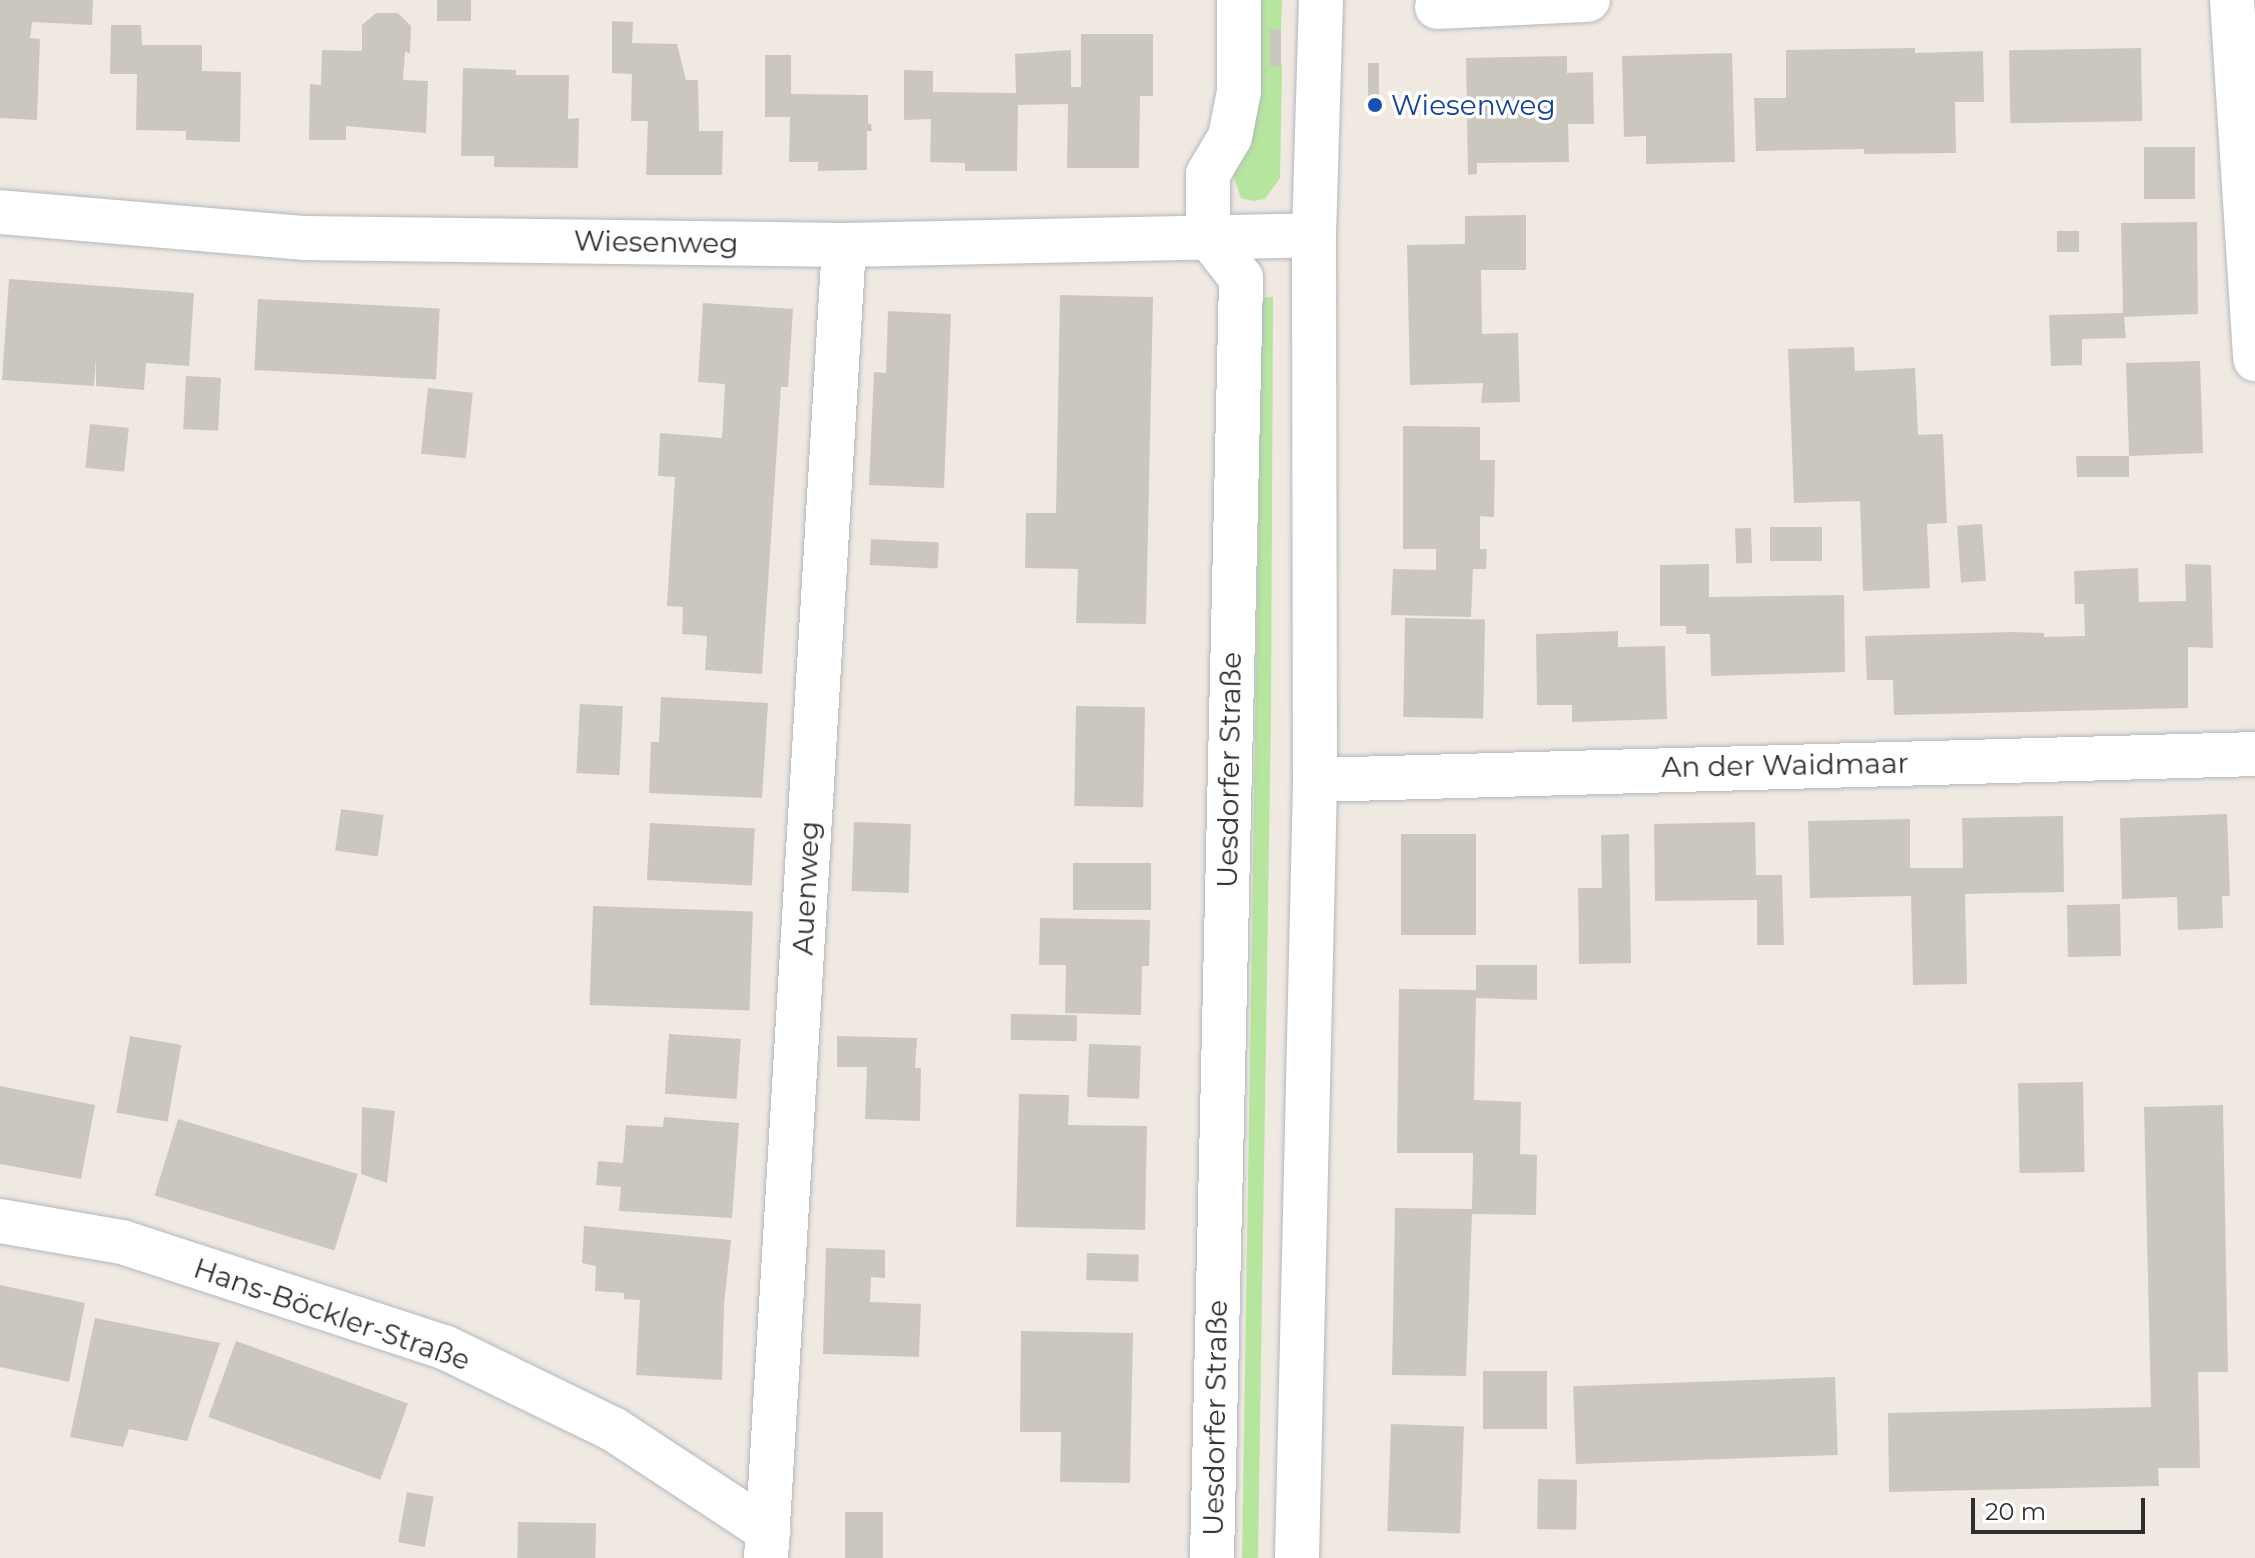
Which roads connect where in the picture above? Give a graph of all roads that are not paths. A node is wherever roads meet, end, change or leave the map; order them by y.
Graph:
1 (1239, 0) edge
2 (1321, 0) edge
3 (1588, 0) edge
4 (2232, 0) edge
5 (1437, 7) dead end
6 (0, 212) edge
7 (1314, 235) junction
8 (1208, 236) junction
9 (844, 245) junction
10 (2255, 359) edge
11 (2255, 754) edge
12 (1315, 780) junction
13 (0, 1221) edge
14 (767, 1544) edge
15 (1212, 1558) edge
16 (1297, 1558) edge

1 - 8 street
2 - 7 street
3 - 5 street
4 - 10 street
6 - 9 street, Wiesenweg
7 - 8 street, Wiesenweg
7 - 12 street
8 - 9 street, Wiesenweg
8 - 15 street, Uesdorfer Straße
9 - 14 street, Auenweg
11 - 12 street, An der Waidmaar
12 - 16 street
13 - 14 street, Hans-Böckler-Straße

